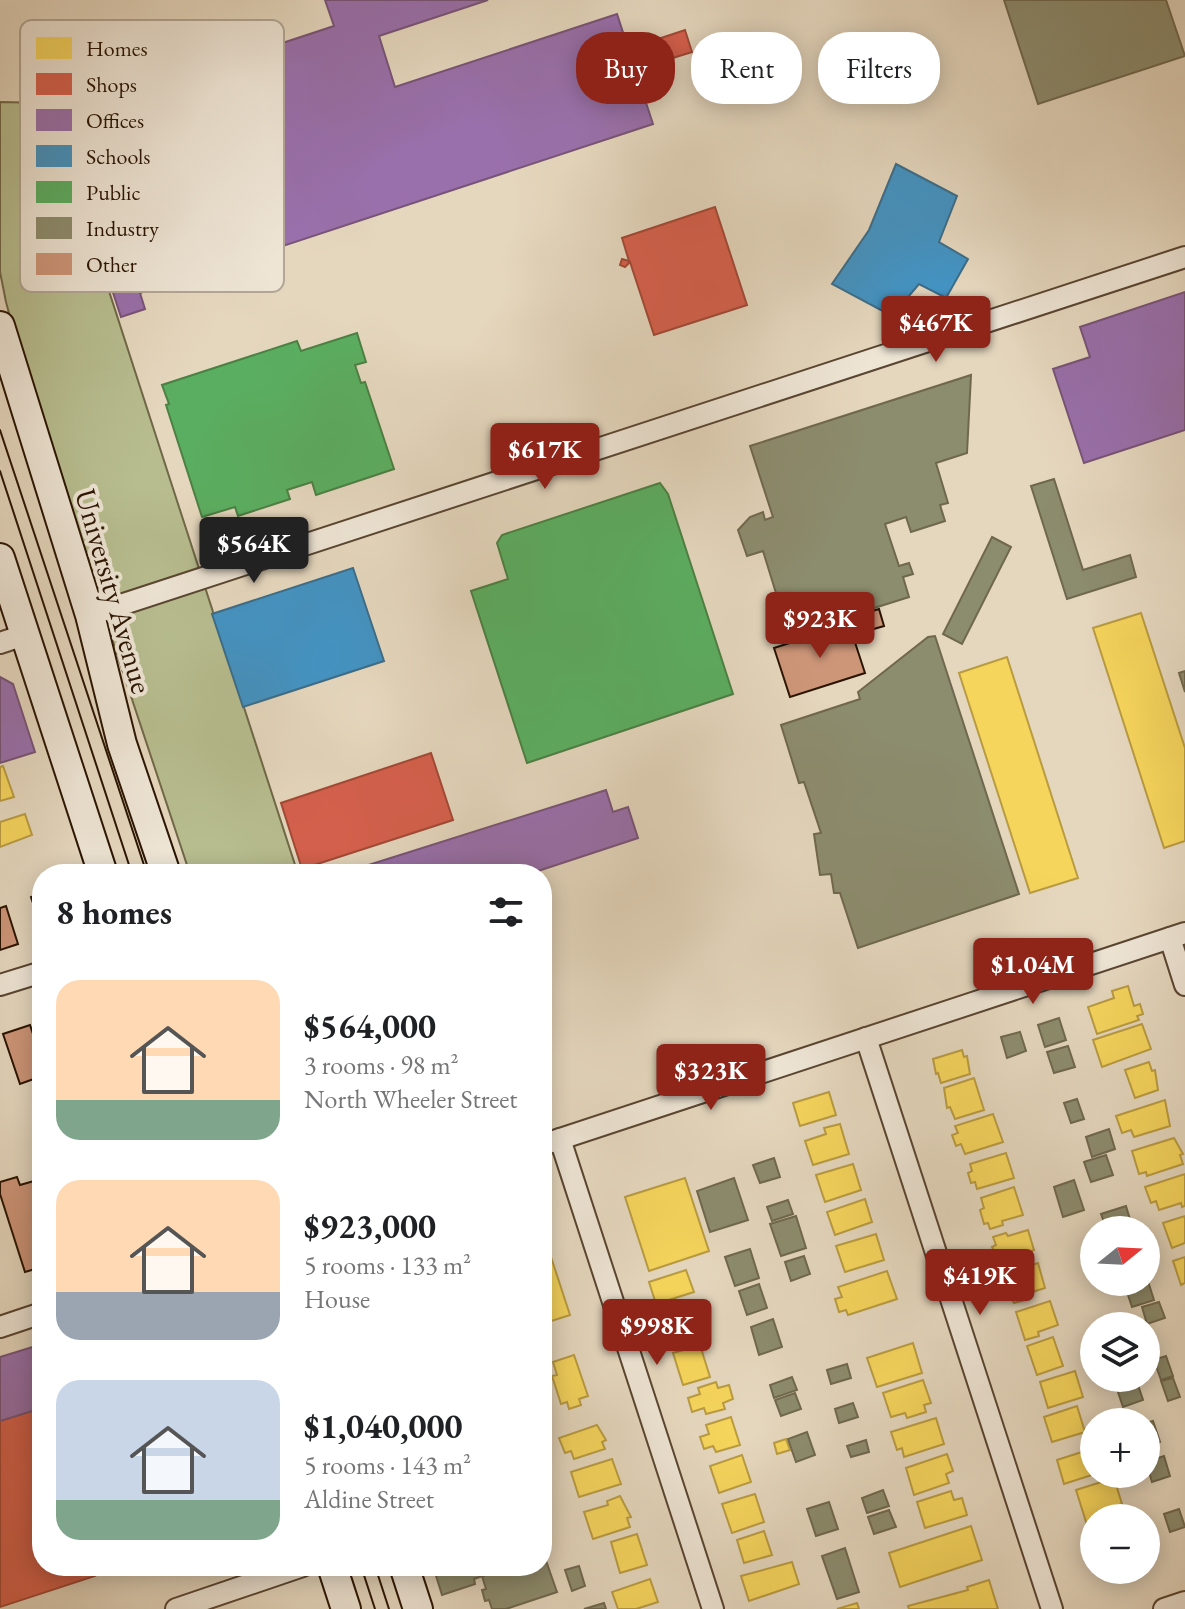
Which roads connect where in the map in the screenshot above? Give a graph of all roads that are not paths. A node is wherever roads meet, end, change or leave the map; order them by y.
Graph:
1 (1185, 257) edge
2 (0, 326) edge
3 (0, 558) edge
4 (90, 615) junction
5 (12, 639) edge
6 (99, 864) edge
7 (163, 864) edge
8 (1177, 935) edge
9 (32, 975) edge
10 (0, 985) edge
11 (1185, 985) edge
12 (866, 1038) junction
13 (552, 1142) edge
14 (552, 1145) edge
15 (32, 1316) edge
16 (0, 1327) edge
17 (273, 1576) edge
18 (335, 1576) edge
19 (407, 1576) edge
20 (1185, 1602) edge
21 (176, 1609) edge
22 (346, 1609) edge
23 (418, 1609) edge
24 (713, 1609) edge
25 (1052, 1609) edge
26 (1164, 1609) edge

1 - 4 street
2 - 4 main road, University Avenue
3 - 5 main road
4 - 7 main road, University Avenue
5 - 6 main road
8 - 11 street
8 - 12 street
9 - 10 street
12 - 13 street
12 - 25 street
14 - 24 street
15 - 16 street
17 - 21 street
18 - 22 main road
19 - 23 main road
20 - 26 street

